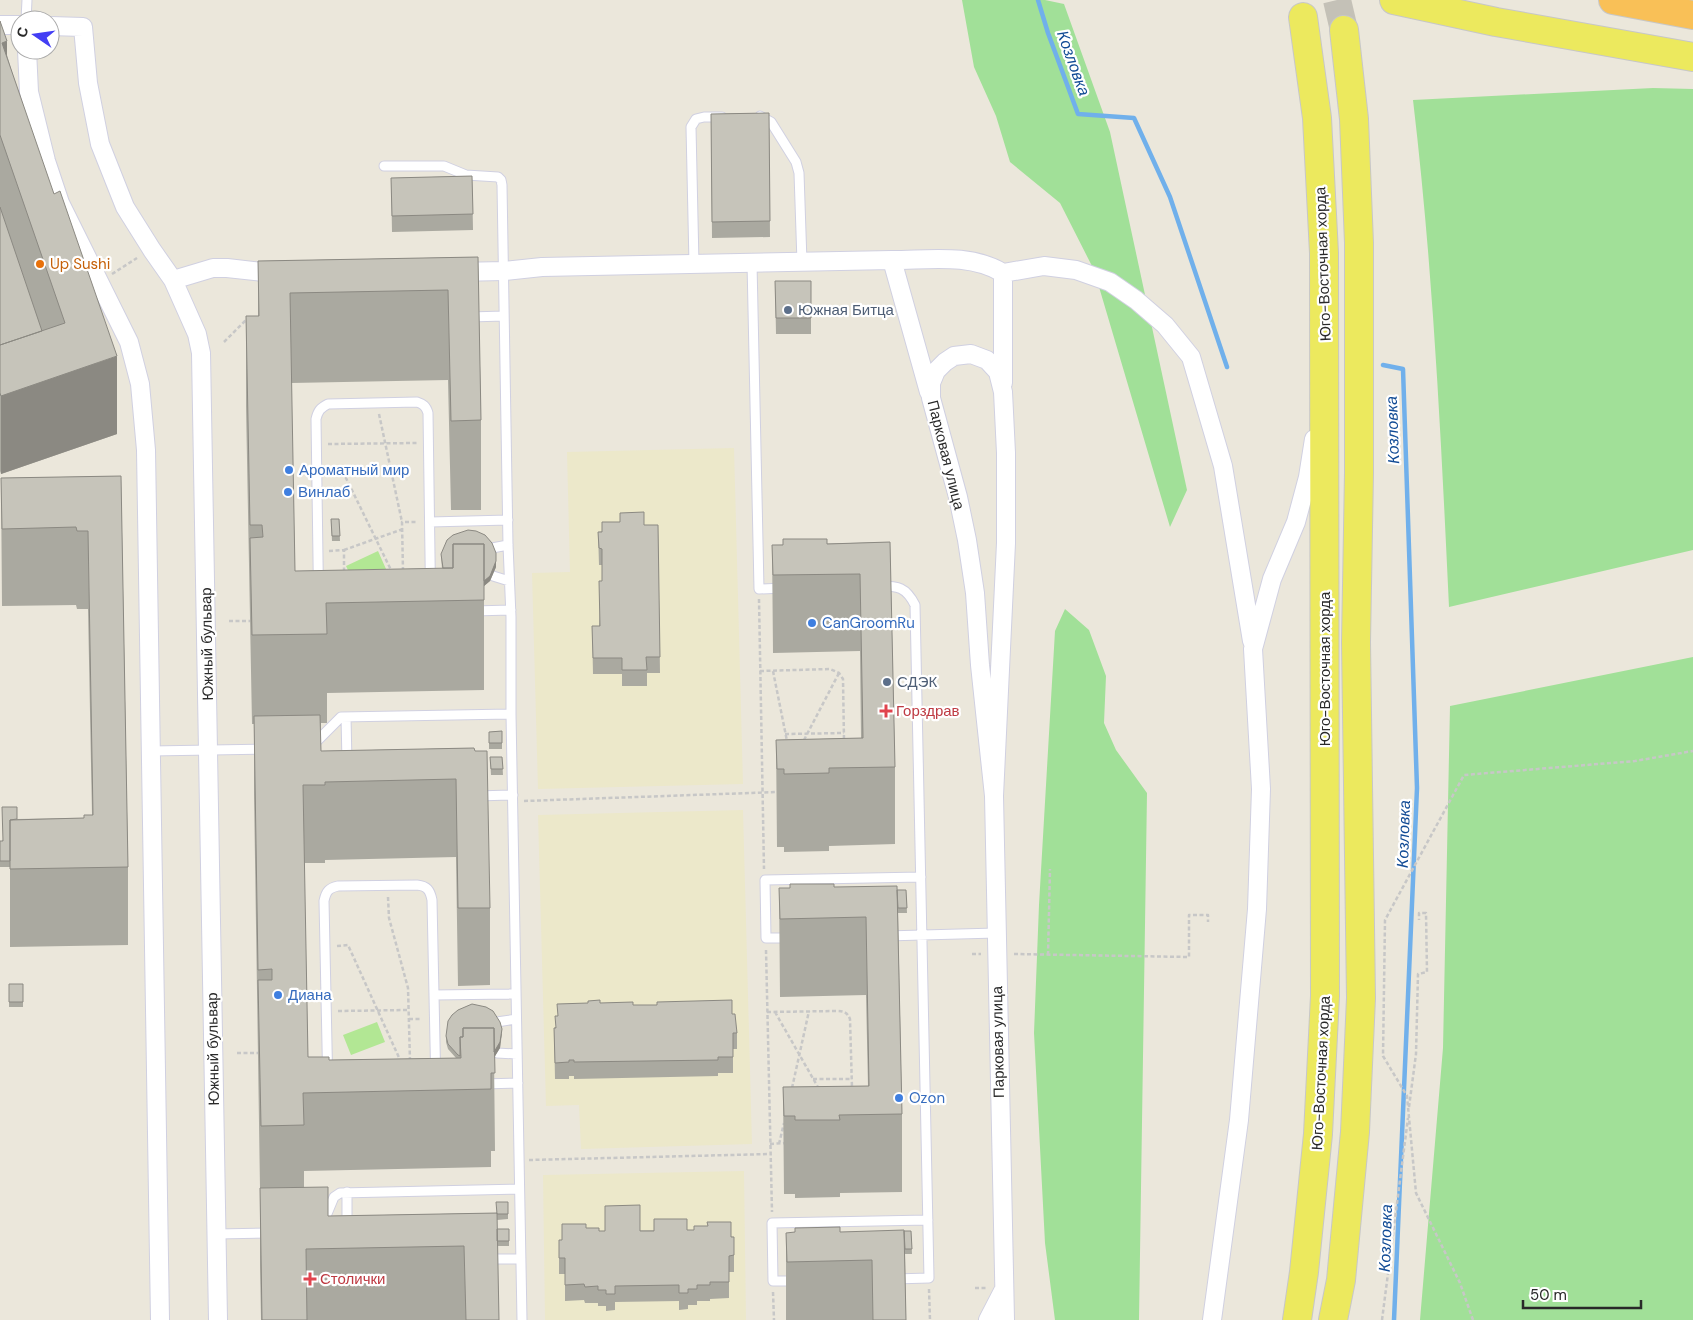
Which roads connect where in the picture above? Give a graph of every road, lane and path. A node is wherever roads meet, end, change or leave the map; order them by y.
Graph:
1 (1394, 0) edge
2 (1613, 0) edge
3 (1693, 15) edge
4 (1303, 17) dead end
5 (60, 26) edge
6 (1344, 30) tunnel mouth
7 (1693, 57) edge
8 (27, 60) edge
9 (751, 116) edge
10 (732, 117) edge
11 (384, 166) dead end
12 (152, 250) junction
13 (892, 260) junction
14 (802, 262) junction
15 (752, 263) junction
16 (694, 264) junction
17 (504, 271) junction
18 (437, 273) edge
19 (1003, 273) junction
20 (294, 276) edge
21 (173, 280) junction
22 (100, 282) junction
23 (504, 316) junction
24 (1325, 316) junction
25 (465, 317) edge
26 (253, 321) edge
27 (224, 342) dead end
28 (1003, 392) junction
29 (931, 398) junction
30 (377, 403) junction
31 (428, 442) junction
32 (386, 443) junction
33 (316, 444) junction
34 (316, 473) junction
35 (508, 520) junction
36 (402, 522) junction
37 (430, 522) junction
38 (402, 529) junction
39 (376, 539) junction
40 (508, 545) junction
41 (492, 548) edge
42 (344, 550) junction
43 (318, 551) junction
44 (493, 576) edge
45 (403, 577) edge
46 (344, 578) edge
47 (396, 580) edge
48 (509, 581) junction
49 (874, 586) edge
50 (797, 588) edge
51 (759, 589) junction
52 (511, 610) junction
53 (468, 611) edge
54 (229, 621) dead end
55 (254, 621) edge
56 (1253, 649) junction
57 (760, 671) junction
58 (773, 671) junction
59 (839, 673) junction
60 (511, 714) junction
61 (346, 717) junction
62 (844, 732) junction
63 (808, 733) junction
64 (785, 734) junction
65 (804, 741) edge
66 (844, 742) edge
67 (301, 748) edge
68 (271, 749) edge
69 (788, 749) edge
70 (208, 750) junction
71 (151, 751) junction
72 (1693, 751) edge
73 (347, 775) edge
74 (780, 786) edge
75 (777, 792) junction
76 (787, 792) edge
77 (763, 793) junction
78 (469, 796) edge
79 (994, 796) junction
80 (513, 798) junction
81 (1050, 869) dead end
82 (921, 877) junction
83 (765, 880) junction
84 (388, 885) junction
85 (1419, 920) dead end
86 (1208, 922) dead end
87 (996, 933) junction
88 (922, 935) junction
89 (873, 936) edge
90 (805, 937) edge
91 (766, 938) junction
92 (325, 946) junction
93 (1020, 954) dead end
94 (1048, 955) junction
95 (516, 994) junction
96 (434, 995) junction
97 (378, 1010) junction
98 (409, 1010) junction
99 (326, 1011) junction
100 (809, 1011) junction
101 (767, 1012) junction
102 (775, 1012) junction
103 (516, 1019) junction
104 (497, 1022) edge
105 (237, 1053) dead end
106 (263, 1053) edge
107 (497, 1053) edge
108 (517, 1054) junction
109 (800, 1055) junction
110 (402, 1064) edge
111 (410, 1064) edge
112 (813, 1079) junction
113 (852, 1079) junction
114 (518, 1083) junction
115 (435, 1084) junction
116 (445, 1084) edge
117 (474, 1084) edge
118 (791, 1090) edge
119 (823, 1096) edge
120 (852, 1096) edge
121 (1409, 1112) junction
122 (785, 1117) edge
123 (788, 1143) edge
124 (770, 1144) junction
125 (779, 1144) junction
126 (770, 1154) junction
127 (519, 1161) junction
128 (519, 1189) junction
129 (347, 1192) junction
130 (928, 1220) junction
131 (772, 1224) junction
132 (319, 1232) edge
133 (347, 1232) edge
134 (280, 1233) edge
135 (217, 1234) junction
136 (521, 1259) junction
137 (474, 1260) edge
138 (929, 1278) junction
139 (880, 1279) edge
140 (1341, 1280) junction
141 (773, 1281) junction
142 (802, 1281) edge
143 (1004, 1288) junction
144 (160, 1320) edge
145 (218, 1320) edge
146 (522, 1320) edge
147 (774, 1320) edge
148 (930, 1320) edge
149 (988, 1320) edge
150 (1005, 1320) edge
151 (1212, 1320) edge
152 (1298, 1320) edge
153 (1334, 1320) edge
154 (1338, 1320) edge
155 (1382, 1320) edge
156 (1473, 1320) edge

1 - 7 main road
2 - 3 highway
4 - 24 main road, Юго-Восточная хорда
5 - 12 street, Южный бульвар
6 - 140 main road, Юго-Восточная хорда
8 - 22 street
9 - 14 lane
10 - 16 lane
11 - 17 lane
12 - 21 street, Южный бульвар
12 - 22 path
13 - 14 street
13 - 19 street
13 - 29 street
14 - 15 street
15 - 16 street
15 - 51 lane
16 - 17 street
17 - 18 street
17 - 23 lane
19 - 28 street
19 - 56 street
20 - 21 street
21 - 70 street, Южный бульвар
22 - 71 street
23 - 25 lane
23 - 35 lane
24 - 56 street
24 - 152 main road, Юго-Восточная хорда
26 - 27 path
28 - 29 street, Парковая улица
28 - 79 street, Парковая улица
29 - 79 street, Парковая улица
30 - 31 lane
30 - 32 path
30 - 33 lane
31 - 32 path
31 - 37 lane
32 - 33 path
32 - 36 path
33 - 34 lane
34 - 39 path
34 - 43 lane
35 - 37 lane
35 - 40 lane
36 - 37 path
36 - 38 path
37 - 43 lane
38 - 39 path
38 - 45 path
39 - 42 path
39 - 47 path
40 - 41 lane
40 - 48 lane
42 - 43 path
42 - 46 path
44 - 48 lane
48 - 52 lane
49 - 82 lane
50 - 51 lane
51 - 57 path
52 - 53 lane
52 - 60 lane
54 - 55 path
56 - 151 street
57 - 58 path
57 - 77 path
58 - 59 path
58 - 64 path
59 - 62 path
59 - 63 path
60 - 61 lane
60 - 80 lane
61 - 67 lane
61 - 73 lane
62 - 63 path
62 - 66 path
63 - 64 path
63 - 65 path
64 - 69 path
68 - 70 lane
70 - 71 lane
70 - 135 street, Южный бульвар
71 - 144 street
72 - 121 path
74 - 75 path
75 - 76 path
75 - 77 path
77 - 80 path
77 - 83 path
78 - 80 lane
79 - 87 street, Парковая улица
80 - 95 lane
81 - 94 path
82 - 83 lane
82 - 88 lane
83 - 91 lane
84 - 92 lane
84 - 96 lane
84 - 98 path
85 - 121 path
86 - 94 path
87 - 88 lane
87 - 143 street, Парковая улица
88 - 89 lane
88 - 130 lane
90 - 91 lane
91 - 101 path
92 - 97 path
92 - 99 lane
93 - 94 path
95 - 96 lane
95 - 103 lane
96 - 115 lane
97 - 98 path
97 - 99 path
97 - 110 path
98 - 111 path
99 - 115 lane
100 - 102 path
100 - 109 path
100 - 113 path
101 - 102 path
101 - 124 path
102 - 109 path
103 - 104 lane
103 - 108 lane
105 - 106 path
107 - 108 lane
108 - 114 lane
109 - 112 path
109 - 118 path
112 - 113 path
112 - 119 path
113 - 120 path
114 - 117 lane
114 - 127 lane
115 - 116 lane
121 - 155 path
121 - 156 path
122 - 125 path
123 - 125 path
124 - 125 path
124 - 126 path
126 - 127 path
126 - 131 path
127 - 128 lane
128 - 129 lane
128 - 136 lane
129 - 132 lane
129 - 133 lane
130 - 131 lane
130 - 138 lane
131 - 141 lane
134 - 135 lane
135 - 145 street, Южный бульвар
136 - 137 lane
136 - 146 lane
138 - 139 lane
138 - 148 path
140 - 153 main road, Юго-Восточная хорда
140 - 154 main road
141 - 142 lane
141 - 147 path
143 - 149 street, Парковая улица
143 - 150 street, Парковая улица

